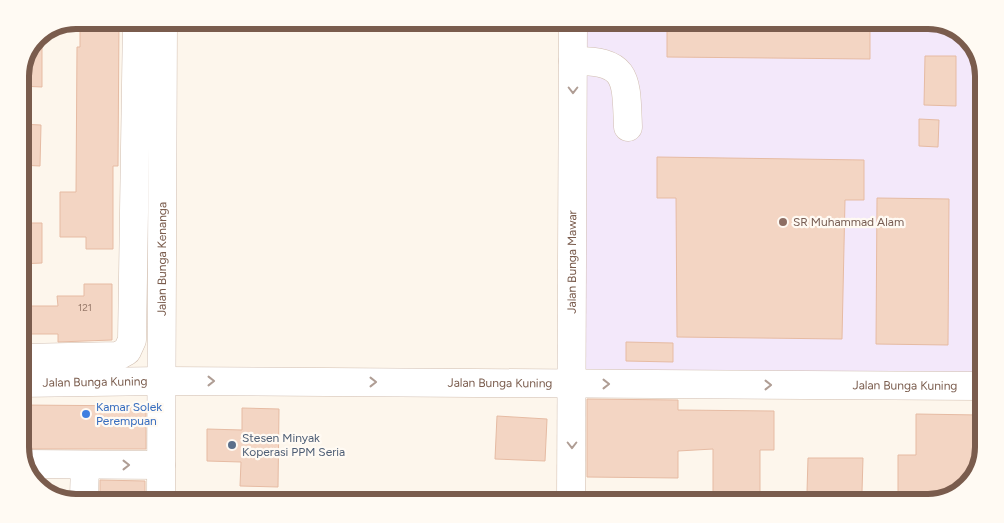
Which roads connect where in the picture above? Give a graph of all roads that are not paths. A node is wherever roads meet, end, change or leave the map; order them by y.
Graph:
1 (137, 29) edge
2 (163, 29) edge
3 (573, 29) edge
4 (573, 61) junction
5 (628, 127) dead end
6 (29, 358) edge
7 (162, 381) junction
8 (29, 383) edge
9 (572, 384) junction
10 (975, 386) edge
11 (32, 464) edge
12 (84, 465) junction
13 (161, 465) junction
14 (84, 494) edge
15 (161, 494) edge
16 (571, 494) edge

1 - 6 street
2 - 7 street, Jalan Bunga Kenanga
3 - 4 street, Jalan Bunga Mawar
4 - 5 street
4 -> 9 street, Jalan Bunga Mawar
7 - 8 street, Jalan Bunga Kuning
7 -> 9 street, Jalan Bunga Kuning
7 - 13 street, Jalan Bunga Kenanga
9 -> 10 street, Jalan Bunga Kuning
9 -> 16 street, Jalan Bunga Mawar
11 - 12 street
12 -> 13 street
12 - 14 street
13 - 15 street, Jalan Bunga Kenanga

